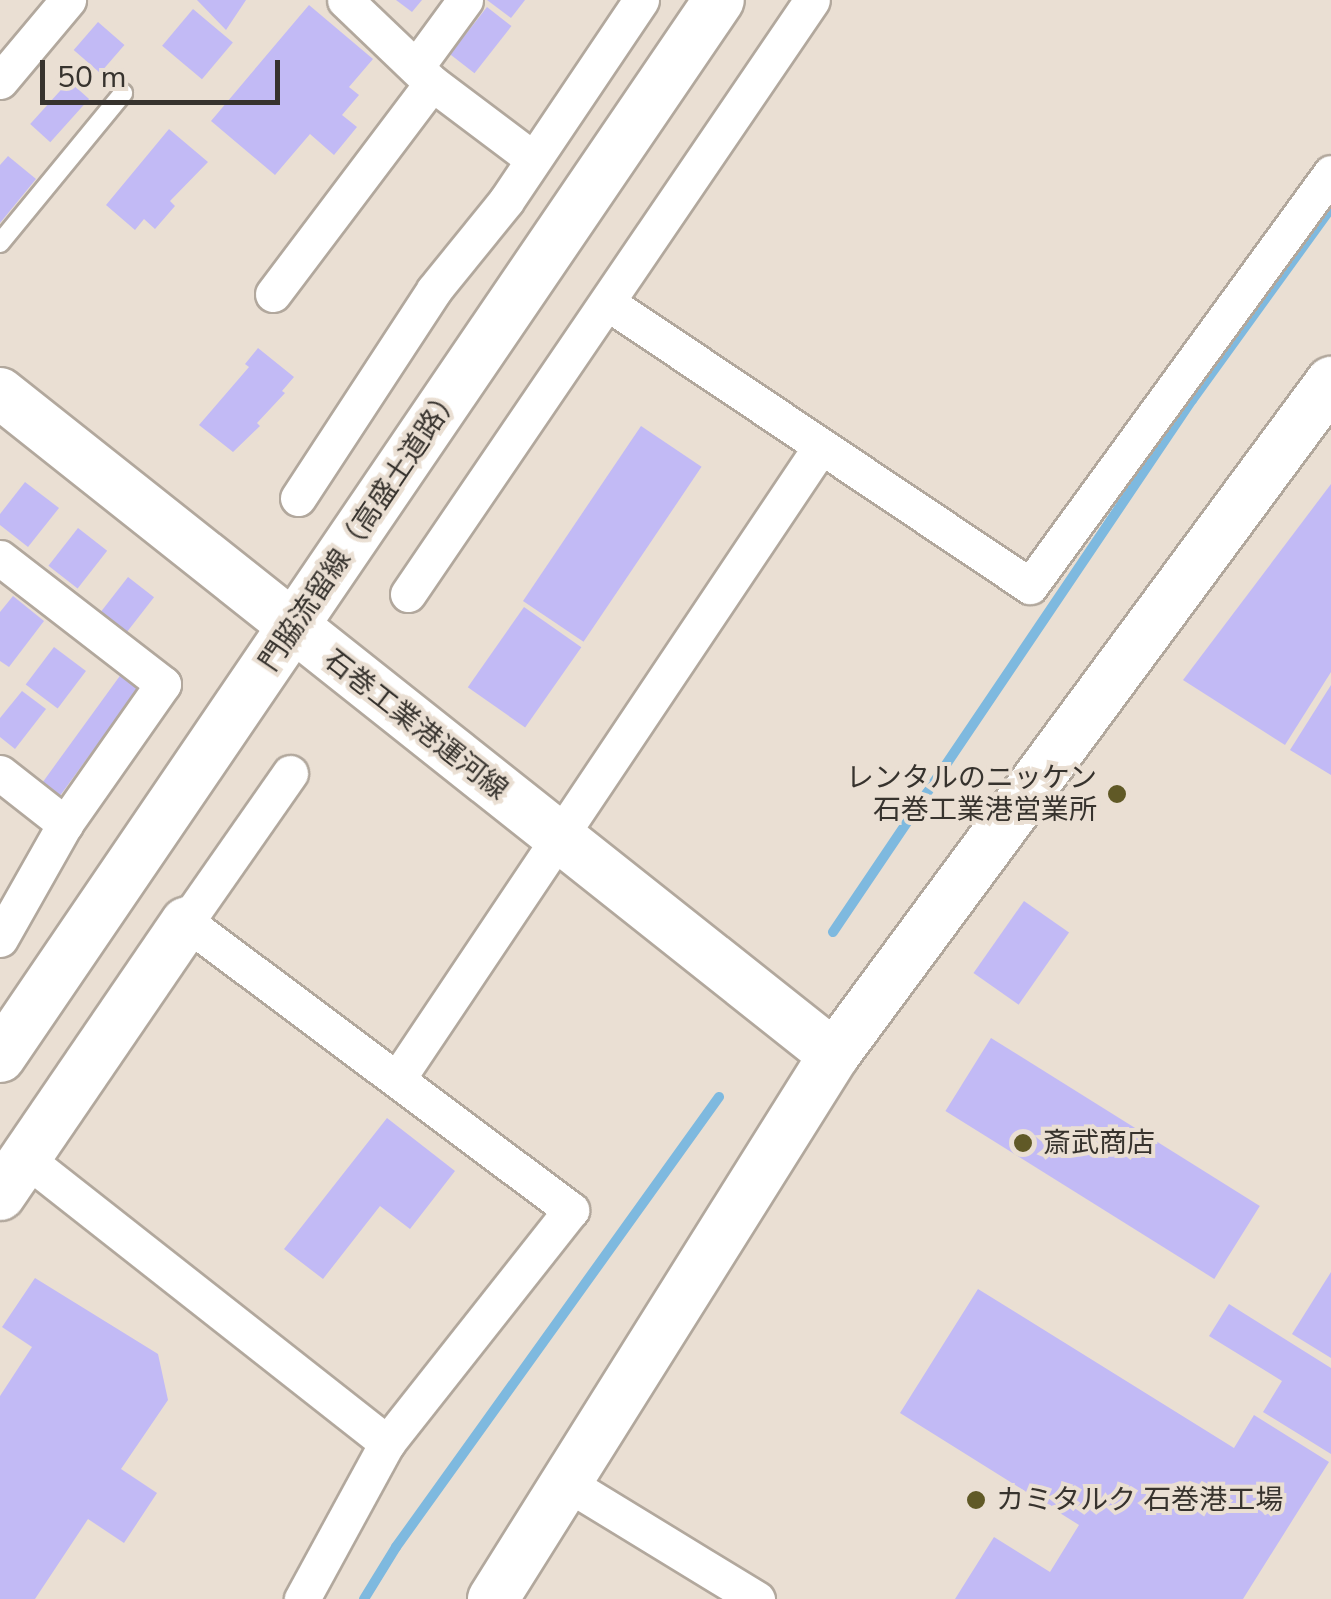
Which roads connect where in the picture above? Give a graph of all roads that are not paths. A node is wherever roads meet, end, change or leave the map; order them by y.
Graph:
1 (68, 0) edge
2 (345, 0) edge
3 (465, 0) edge
4 (641, 0) edge
5 (719, 0) edge
6 (812, 0) edge
7 (424, 75) junction
8 (0, 81) edge
9 (123, 93) dead end
10 (533, 160) junction
11 (1331, 173) edge
12 (0, 242) edge
13 (273, 294) dead end
14 (608, 304) junction
15 (1331, 382) edge
16 (0, 393) edge
17 (819, 448) junction
18 (298, 498) dead end
19 (0, 558) edge
20 (408, 594) dead end
21 (293, 629) junction
22 (290, 772) dead end
23 (0, 773) edge
24 (65, 824) junction
25 (558, 836) junction
26 (186, 922) junction
27 (0, 939) edge
28 (834, 1055) junction
29 (0, 1057) edge
30 (398, 1078) junction
31 (12, 1176) edge
32 (388, 1443) junction
33 (565, 1482) junction
34 (302, 1599) edge
35 (494, 1599) edge
36 (757, 1599) edge

1 - 8 street
2 - 7 street
3 - 7 street
4 - 10 street
5 - 21 street, 門脇流留線（高盛土道路）
6 - 14 street
7 - 10 street
7 - 13 street
9 - 12 lane
10 - 18 street
11 - 17 street
14 - 17 street
14 - 20 street
15 - 28 street
16 - 21 street, 石巻工業港運河線
17 - 25 street
19 - 24 street
21 - 25 street, 石巻工業港運河線
21 - 29 street, 門脇流留線（高盛土道路）
22 - 26 street
23 - 24 street
24 - 27 street
25 - 28 street, 石巻工業港運河線
25 - 30 street
26 - 30 street
26 - 31 street
28 - 33 street
30 - 32 street
31 - 32 street
32 - 34 street
33 - 35 street
33 - 36 street

